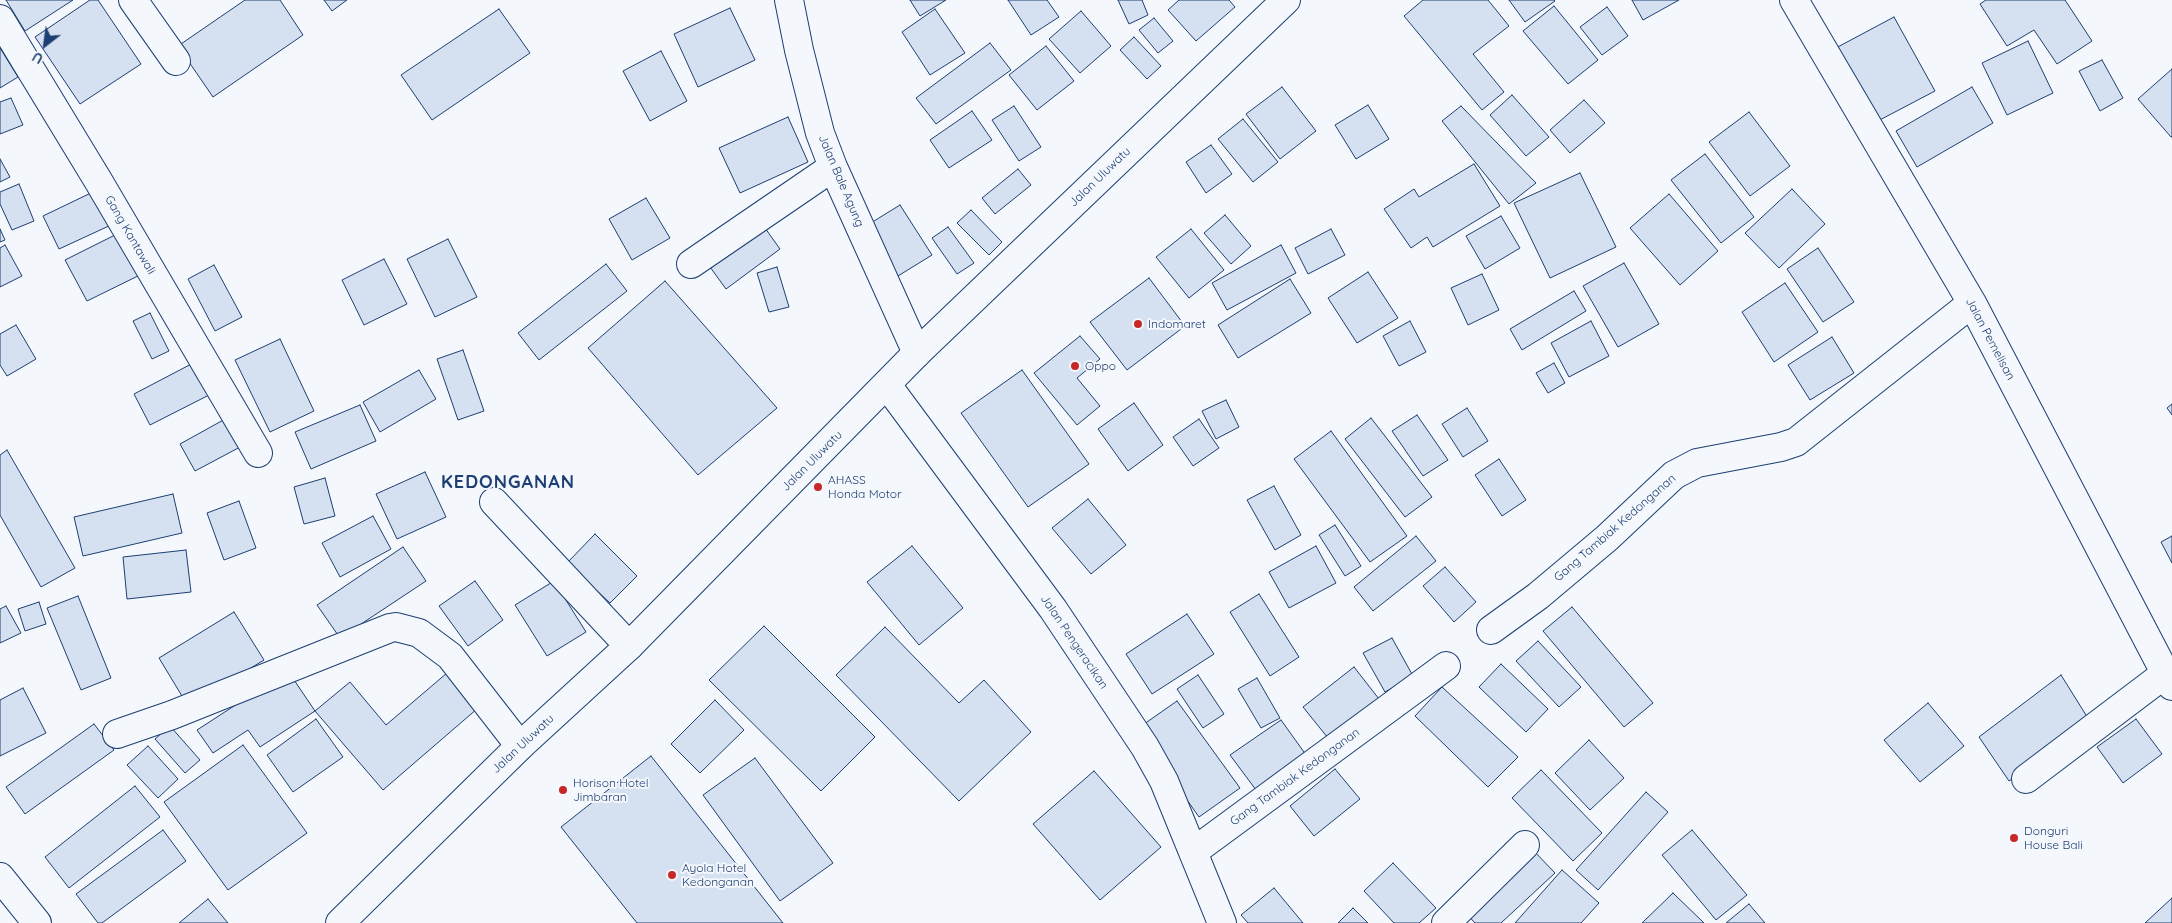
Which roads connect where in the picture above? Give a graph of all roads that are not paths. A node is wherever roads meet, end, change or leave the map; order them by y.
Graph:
1 (132, 0) edge
2 (790, 0) edge
3 (1286, 0) edge
4 (1794, 0) edge
5 (0, 19) edge
6 (176, 61) dead end
7 (833, 167) junction
8 (691, 264) dead end
9 (1972, 304) junction
10 (917, 353) junction
11 (887, 385) junction
12 (258, 453) dead end
13 (494, 502) dead end
14 (1491, 630) dead end
15 (629, 646) junction
16 (1446, 666) dead end
17 (2168, 680) edge
18 (117, 734) dead end
19 (520, 746) junction
20 (2026, 779) dead end
21 (1525, 845) dead end
22 (1193, 852) junction
23 (0, 877) edge
24 (37, 923) edge
25 (340, 923) edge
26 (1222, 923) edge
27 (1446, 923) edge

1 - 6 street
2 - 7 street, Jalan Bale Agung
3 - 10 street, Jalan Uluwatu
4 - 9 street, Jalan Pemelisan
5 - 12 street, Gang Kantawali
7 - 8 street
7 - 10 street, Jalan Bale Agung
9 - 14 street, Gang Tambiak Kedonganan
9 - 17 street, Jalan Pemelisan
10 - 11 street, Jalan Uluwatu
11 - 15 street, Jalan Uluwatu
11 - 22 street, Jalan Pengeracikan
13 - 15 street
15 - 19 street, Jalan Uluwatu
16 - 22 street, Gang Tambiak Kedonganan
17 - 20 street
18 - 19 street
19 - 25 street, Jalan Uluwatu
21 - 27 street
22 - 26 street, Jalan Pengeracikan
23 - 24 street

